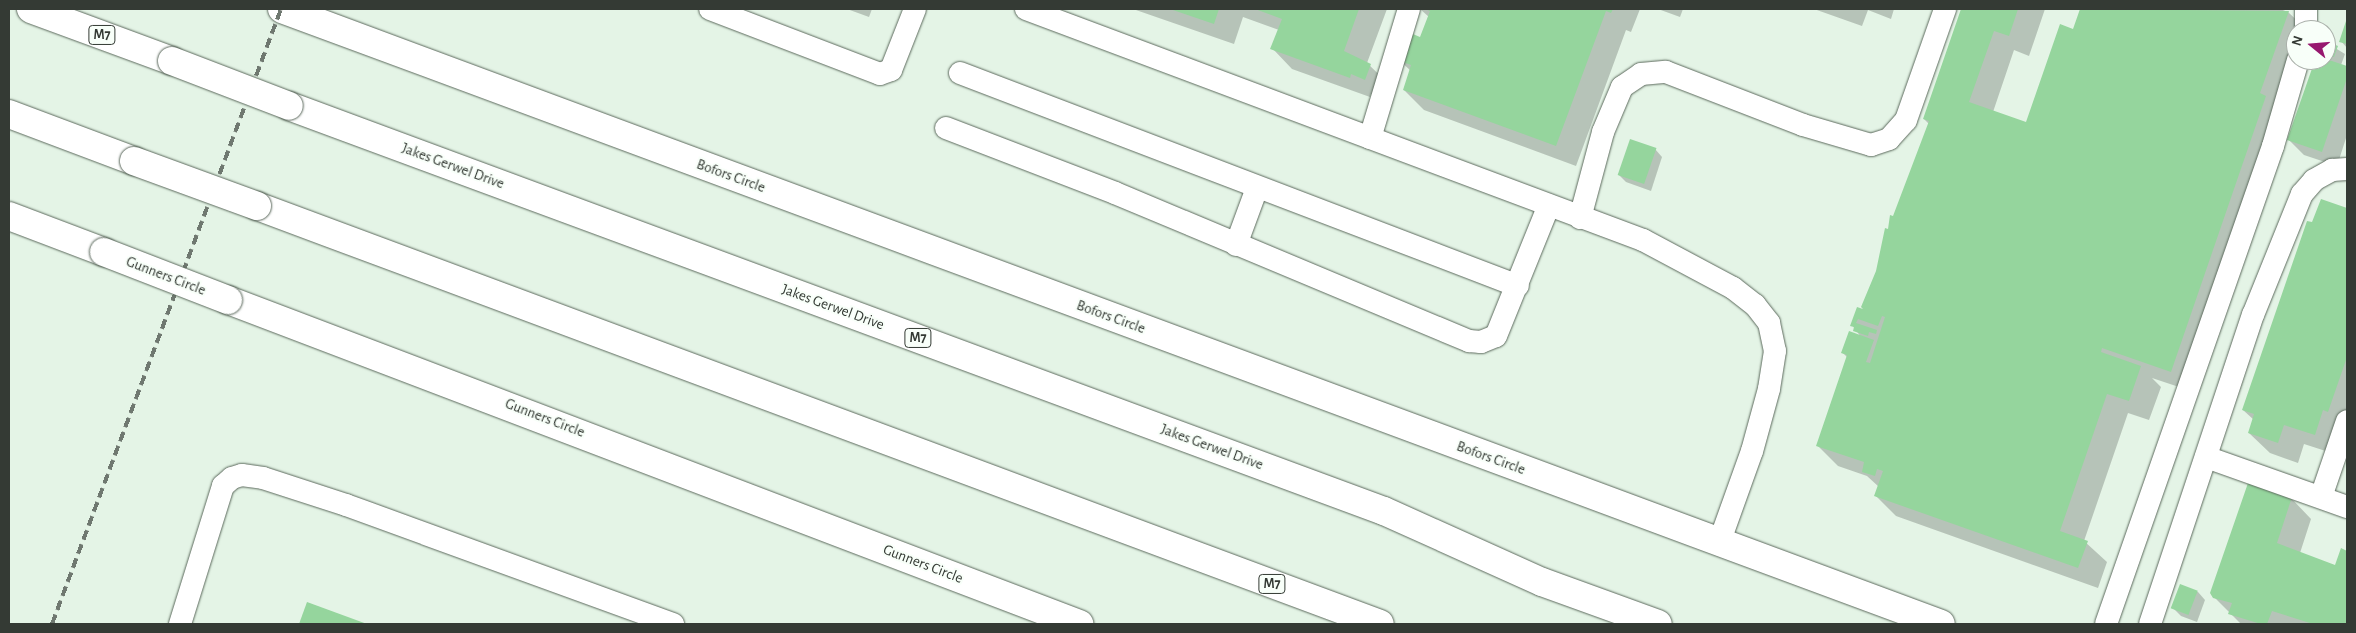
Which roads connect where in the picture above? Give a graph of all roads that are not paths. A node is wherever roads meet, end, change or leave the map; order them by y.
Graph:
1 (31, 9) edge
2 (282, 9) edge
3 (710, 9) edge
4 (915, 9) edge
5 (1026, 9) edge
6 (1409, 9) edge
7 (1945, 9) edge
8 (2295, 70) edge
9 (960, 73) dead end
10 (9, 114) edge
11 (946, 128) dead end
12 (1370, 138) junction
13 (2347, 169) edge
14 (1257, 188) junction
15 (1549, 205) junction
16 (9, 216) edge
17 (1580, 218) junction
18 (1236, 245) junction
19 (1518, 286) junction
20 (2347, 421) edge
21 (2206, 457) junction
22 (2321, 497) junction
23 (2347, 507) edge
24 (1718, 543) junction
25 (180, 624) edge
26 (673, 624) edge
27 (1079, 624) edge
28 (1380, 624) edge
29 (1658, 624) edge
30 (1940, 624) edge
31 (2106, 624) edge
32 (2150, 624) edge

1 - 29 main road, Jakes Gerwel Drive / M7, bridge
2 - 24 main road, Bofors Circle
3 - 4 lane
5 - 12 lane
6 - 12 lane
7 - 17 lane
8 - 31 lane
9 - 14 lane
10 - 28 main road, M7, bridge
11 - 18 lane
12 - 15 lane
13 - 21 lane
14 - 18 lane
14 - 19 lane
15 - 17 lane
15 - 19 lane
16 - 27 main road, Gunners Circle, bridge
17 - 24 lane
18 - 19 lane
20 - 22 lane
21 - 22 lane
21 - 32 lane
22 - 23 lane
24 - 30 main road, Bofors Circle
25 - 26 lane

